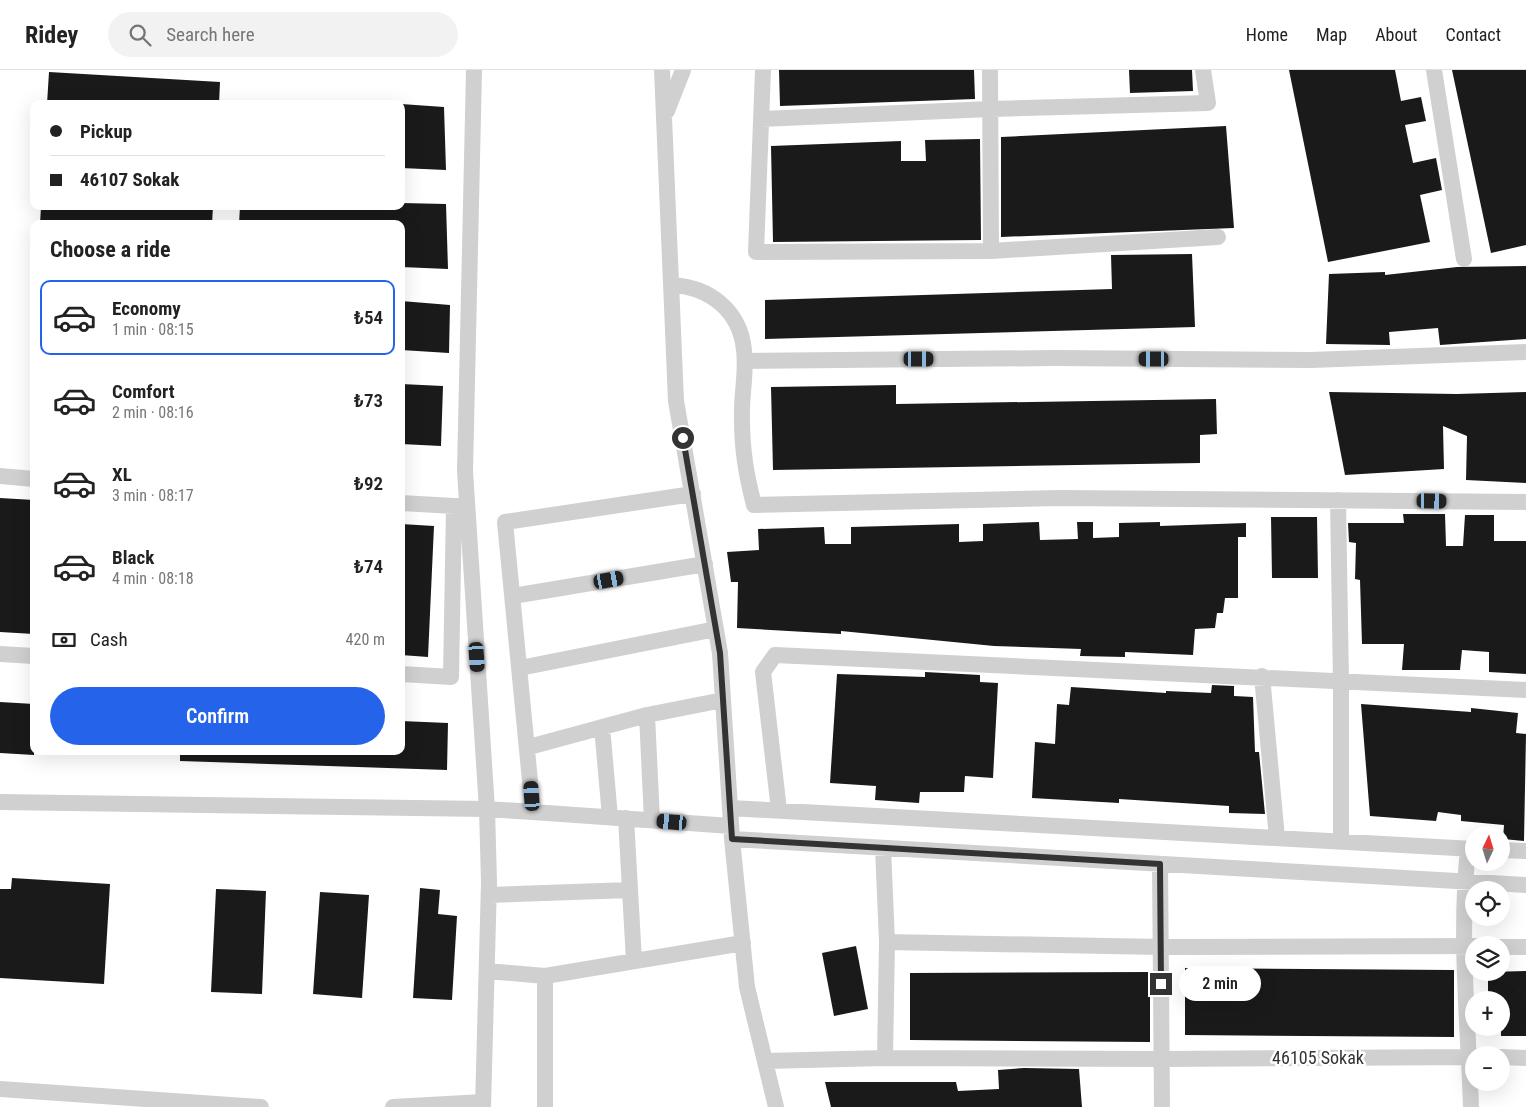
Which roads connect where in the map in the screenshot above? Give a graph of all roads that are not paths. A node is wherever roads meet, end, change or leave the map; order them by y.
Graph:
1 (474, 70) edge
2 (662, 70) edge
3 (683, 70) edge
4 (763, 70) edge
5 (990, 70) edge
6 (1203, 70) edge
7 (1434, 70) edge
8 (990, 109) junction
9 (665, 115) junction
10 (761, 119) junction
11 (1218, 237) dead end
12 (990, 251) junction
13 (1464, 260) dead end
14 (672, 285) junction
15 (1526, 352) edge
16 (745, 361) junction
17 (0, 476) edge
18 (30, 479) edge
19 (692, 494) junction
20 (1338, 500) junction
21 (1526, 502) edge
22 (405, 503) edge
23 (461, 505) junction
24 (705, 564) junction
25 (513, 596) junction
26 (716, 629) junction
27 (0, 654) edge
28 (30, 656) edge
29 (520, 668) junction
30 (405, 674) edge
31 (1262, 676) junction
32 (1341, 682) junction
33 (1526, 690) edge
34 (723, 700) junction
35 (647, 714) junction
36 (602, 727) junction
37 (529, 747) junction
38 (0, 802) edge
39 (730, 808) junction
40 (487, 809) junction
41 (779, 810) junction
42 (533, 812) junction
43 (618, 818) junction
44 (652, 820) junction
45 (732, 833) junction
46 (1277, 838) junction
47 (1341, 841) junction
48 (883, 848) junction
49 (1465, 849) edge
50 (1510, 850) edge
51 (1526, 851) edge
52 (1160, 864) junction
53 (1465, 882) edge
54 (1510, 884) edge
55 (1526, 885) edge
56 (630, 890) junction
57 (489, 895) junction
58 (887, 942) junction
59 (743, 943) junction
60 (1465, 946) edge
61 (1510, 946) edge
62 (1161, 947) junction
63 (1526, 947) edge
64 (634, 961) junction
65 (487, 971) junction
66 (546, 976) junction
67 (1470, 981) edge
68 (1471, 1046) edge
69 (1465, 1057) edge
70 (885, 1058) junction
71 (1510, 1058) edge
72 (1526, 1058) edge
73 (1162, 1059) junction
74 (765, 1061) junction
75 (0, 1089) edge
76 (1470, 1091) edge
77 (483, 1105) edge
78 (261, 1107) edge
79 (392, 1107) edge
80 (544, 1107) edge
81 (776, 1107) edge
82 (1162, 1107) edge
83 (1470, 1107) edge

1 - 23 street
2 - 9 street
3 - 9 street
4 - 10 street
5 - 8 street
6 - 8 street
7 - 13 street
8 - 10 street
8 - 12 street
9 - 14 street
10 - 12 street
11 - 12 street
14 - 16 street
14 - 19 street
15 - 16 street
16 - 20 street
17 - 18 street
19 - 24 street
19 - 25 street
20 - 21 street
20 - 32 street
22 - 23 street
23 - 30 street
23 - 40 street
24 - 25 street
24 - 26 street
25 - 29 street
26 - 29 street
26 - 34 street
27 - 28 street
29 - 37 street
31 - 32 street
31 - 41 street
31 - 46 street
32 - 33 street
32 - 47 street
34 - 35 street
34 - 39 street
35 - 36 street
35 - 44 street
36 - 37 street
36 - 43 street
37 - 42 street
38 - 40 street
39 - 41 street
39 - 45 street
40 - 42 street
40 - 57 street
41 - 46 street
42 - 43 street
43 - 44 street
43 - 56 street
44 - 45 street
45 - 48 street
45 - 59 street
46 - 47 street
47 - 49 street
48 - 52 street
48 - 58 street
50 - 51 street
52 - 53 street
52 - 62 street
54 - 55 street
56 - 57 street
56 - 64 street
57 - 65 street
58 - 62 street
58 - 70 street
59 - 64 street
59 - 74 street
60 - 62 street
61 - 63 street
62 - 73 street
64 - 66 street
65 - 66 street
65 - 77 street
66 - 80 street
67 - 68 street
69 - 73 street, 46105 Sokak
70 - 73 street, 46105 Sokak
70 - 74 street, 46105 Sokak
71 - 72 street
73 - 82 street
74 - 81 street
75 - 78 street
76 - 83 street
77 - 79 street

